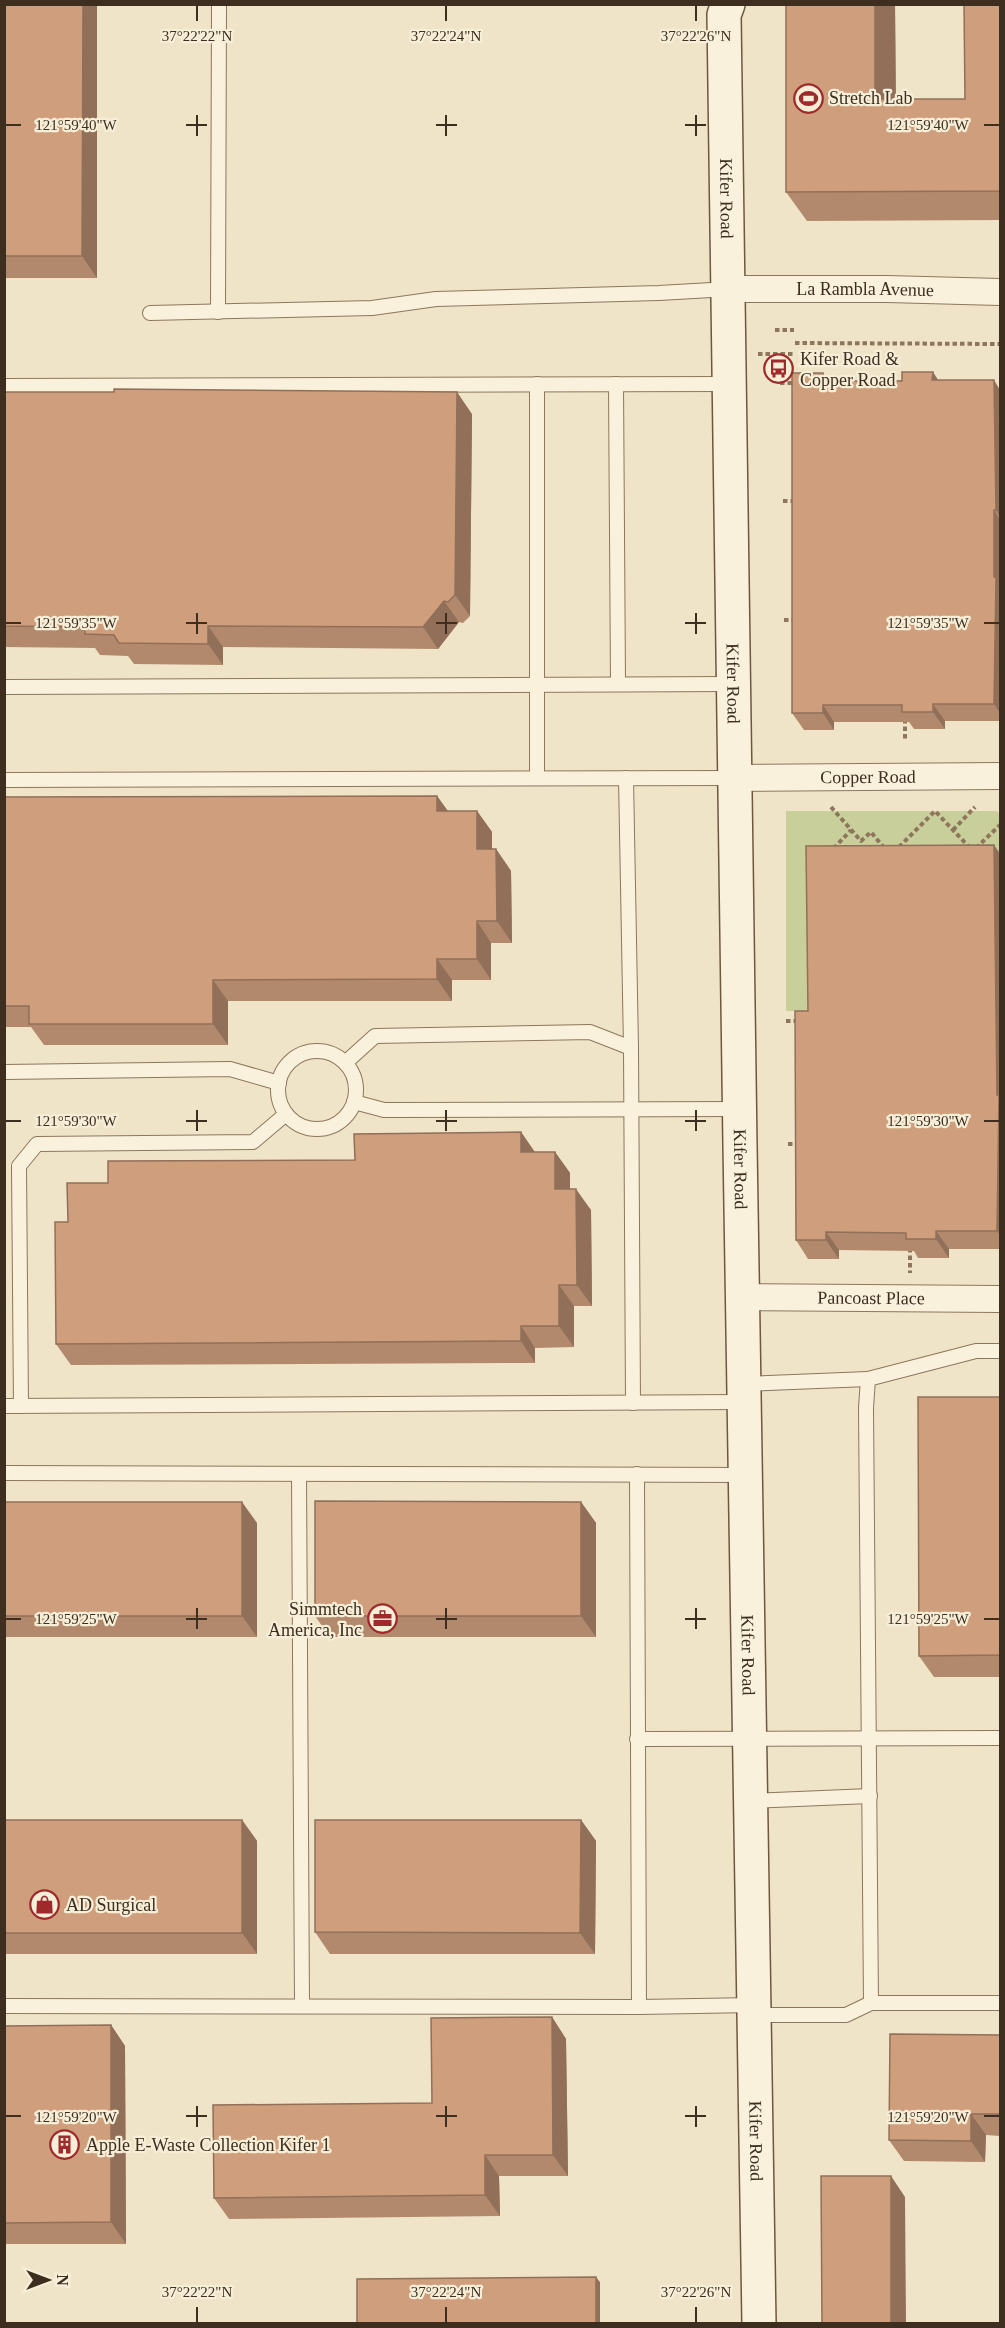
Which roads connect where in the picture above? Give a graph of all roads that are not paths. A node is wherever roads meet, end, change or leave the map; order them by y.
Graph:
1 (219, 4) edge
2 (724, 8) edge
3 (729, 289) junction
4 (1000, 292) edge
5 (218, 312) junction
6 (150, 313) dead end
7 (537, 384) junction
8 (616, 384) junction
9 (729, 384) junction
10 (4, 386) edge
11 (537, 684) junction
12 (618, 684) junction
13 (732, 684) junction
14 (4, 687) edge
15 (1000, 776) edge
16 (537, 778) junction
17 (626, 778) junction
18 (734, 778) junction
19 (4, 780) edge
20 (631, 1048) junction
21 (345, 1063) junction
22 (4, 1072) edge
23 (279, 1083) junction
24 (354, 1102) junction
25 (631, 1109) junction
26 (738, 1109) junction
27 (286, 1114) junction
28 (742, 1297) junction
29 (1000, 1299) edge
30 (1000, 1351) edge
31 (868, 1379) junction
32 (744, 1393) junction
33 (633, 1403) junction
34 (4, 1406) edge
35 (21, 1406) junction
36 (4, 1473) edge
37 (299, 1474) junction
38 (637, 1474) junction
39 (745, 1475) junction
40 (870, 1736) junction
41 (750, 1737) junction
42 (1000, 1738) edge
43 (637, 1739) junction
44 (870, 1796) junction
45 (751, 1801) junction
46 (871, 2003) junction
47 (1000, 2003) edge
48 (302, 2005) junction
49 (4, 2006) edge
50 (639, 2007) junction
51 (754, 2010) junction
52 (759, 2324) edge

1 - 5 lane
2 - 3 main road, Kifer Road
3 - 4 street, La Rambla Avenue
3 - 5 lane
3 - 9 main road, Kifer Road
5 - 6 lane
7 - 8 lane
7 - 10 lane
7 - 11 lane
8 - 9 lane
8 - 12 lane
9 - 13 main road, Kifer Road
11 - 12 lane
11 - 14 lane
11 - 16 lane
12 - 13 lane
13 - 18 main road, Kifer Road
15 - 18 street, Copper Road
16 - 17 lane
16 - 19 lane
17 - 18 lane
17 - 20 lane
18 - 26 main road, Kifer Road
20 - 21 lane
20 - 25 lane
21 - 23 lane
21 - 24 lane
22 - 23 lane
23 - 27 lane
24 - 25 lane
24 - 27 lane
25 - 26 lane
25 - 33 lane
26 - 28 main road, Kifer Road
27 - 35 lane
28 - 29 street, Pancoast Place
28 - 32 main road, Kifer Road
30 - 31 lane
31 - 32 lane
31 - 40 lane
32 - 33 lane
32 - 39 main road, Kifer Road
33 - 35 lane
34 - 35 lane
36 - 37 lane
37 - 38 lane
37 - 48 lane
38 - 39 lane
38 - 43 lane
39 - 41 main road, Kifer Road
40 - 41 lane
40 - 42 lane
40 - 44 lane
41 - 43 lane
41 - 45 main road, Kifer Road
43 - 50 lane
44 - 45 lane
44 - 46 lane
45 - 51 main road, Kifer Road
46 - 47 lane
46 - 51 lane
48 - 49 lane
48 - 50 lane
50 - 51 lane
51 - 52 main road, Kifer Road

